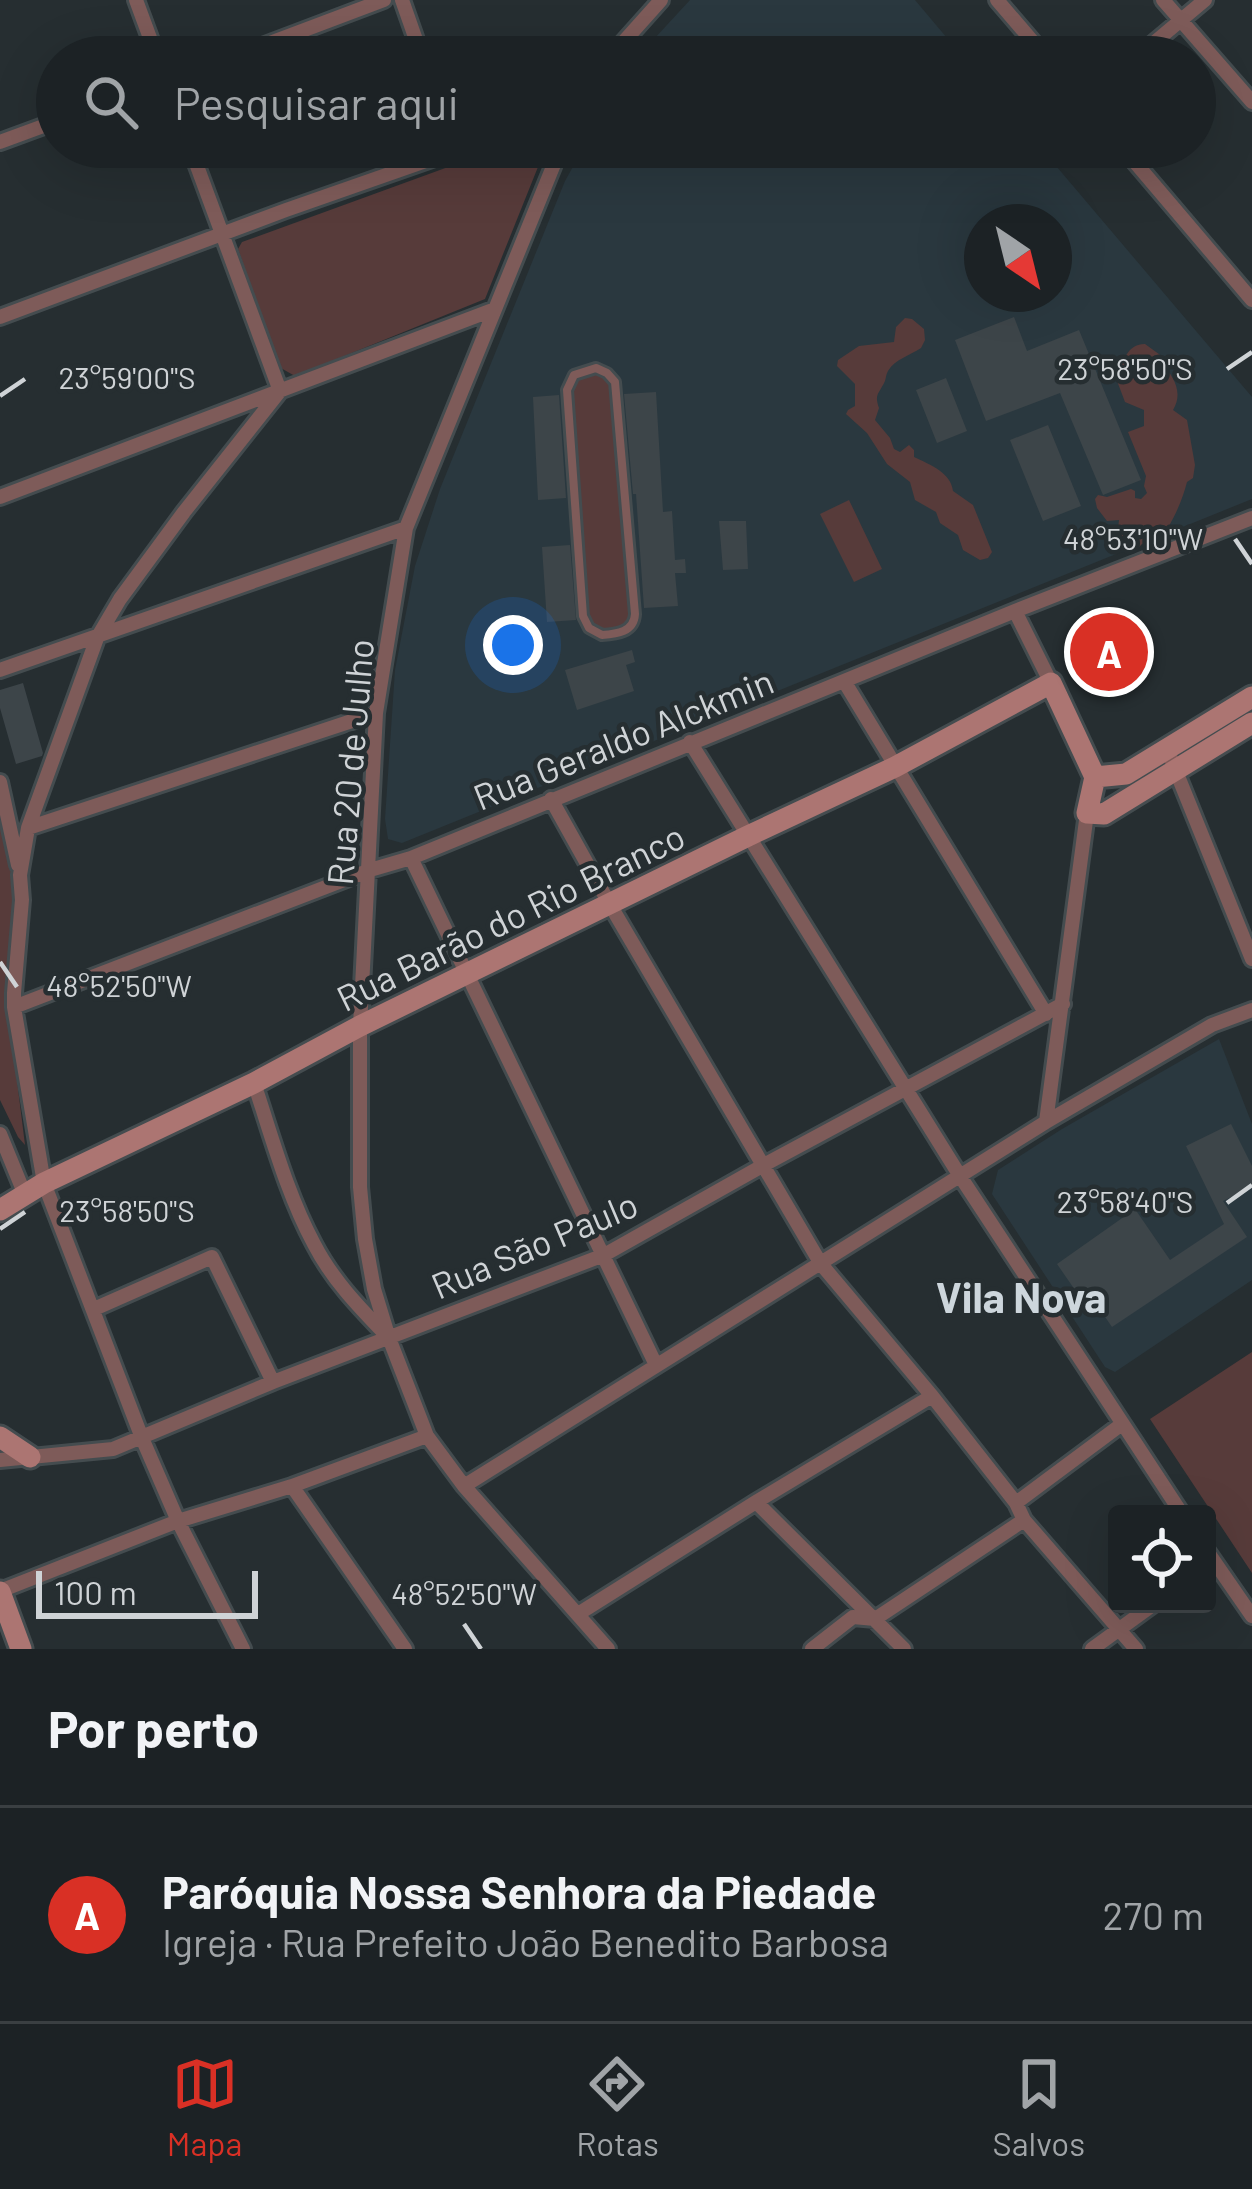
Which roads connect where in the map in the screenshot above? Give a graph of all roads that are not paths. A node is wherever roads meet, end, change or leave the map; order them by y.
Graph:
1 (136, 0) edge
2 (384, 0) edge
3 (402, 0) edge
4 (662, 0) edge
5 (998, 0) edge
6 (1163, 0) edge
7 (1204, 0) edge
8 (1181, 20) junction
9 (150, 36) edge
10 (288, 36) edge
11 (415, 36) edge
12 (629, 36) edge
13 (1028, 36) edge
14 (1162, 36) edge
15 (1195, 36) edge
16 (1216, 60) edge
17 (1252, 102) edge
18 (36, 129) edge
19 (0, 142) edge
20 (197, 168) edge
21 (404, 168) edge
22 (552, 168) edge
23 (1140, 168) edge
24 (221, 235) junction
25 (1252, 300) edge
26 (495, 309) junction
27 (0, 317) edge
28 (280, 391) junction
29 (616, 398) joint
30 (0, 497) edge
31 (1252, 518) edge
32 (406, 528) junction
33 (1015, 610) junction
34 (97, 638) junction
35 (0, 670) edge
36 (844, 681) junction
37 (1051, 683) junction
38 (1252, 697) edge
39 (376, 713) junction
40 (1252, 723) edge
41 (690, 742) junction
42 (1172, 760) junction
43 (895, 767) junction
44 (1095, 776) junction
45 (0, 782) edge
46 (551, 799) junction
47 (1087, 813) junction
48 (28, 828) junction
49 (748, 836) junction
50 (411, 858) junction
51 (370, 870) junction
52 (20, 875) junction
53 (609, 904) junction
54 (1252, 959) edge
55 (470, 974) junction
56 (1063, 1004) junction
57 (14, 1007) junction
58 (1252, 1010) edge
59 (1046, 1014) junction
60 (360, 1026) junction
61 (254, 1083) junction
62 (905, 1089) junction
63 (1046, 1122) junction
64 (0, 1134) edge
65 (762, 1166) junction
66 (960, 1176) junction
67 (35, 1189) junction
68 (0, 1210) edge
69 (604, 1255) junction
70 (821, 1264) junction
71 (94, 1309) junction
72 (388, 1338) junction
73 (656, 1365) junction
74 (273, 1382) junction
75 (932, 1396) junction
76 (1122, 1424) junction
77 (427, 1436) junction
78 (0, 1437) edge
79 (142, 1438) junction
80 (30, 1457) junction
81 (0, 1460) edge
82 (292, 1486) junction
83 (464, 1486) junction
84 (756, 1502) junction
85 (1016, 1503) junction
86 (1176, 1505) edge
87 (1024, 1520) junction
88 (178, 1521) junction
89 (1216, 1569) edge
90 (0, 1592) edge
91 (1141, 1613) edge
92 (578, 1614) junction
93 (1252, 1616) edge
94 (875, 1618) junction
95 (1119, 1629) junction
96 (21, 1649) edge
97 (243, 1649) edge
98 (405, 1649) edge
99 (608, 1649) edge
100 (812, 1649) edge
101 (904, 1649) edge
102 (1092, 1649) edge
103 (1136, 1649) edge

1 - 9 street
2 - 10 street
3 - 11 street
4 - 12 street
5 - 13 street
6 - 8 street
7 - 8 street
8 - 14 street
8 - 15 street
16 - 17 street
18 - 19 street
20 - 24 street
21 - 24 street
22 - 26 street, Rua 20 de Julho
23 - 25 street
24 - 27 street
24 - 28 street
26 - 28 street
26 - 32 street, Rua 20 de Julho
28 - 30 street
28 - 34 street
29 - 29 lane
31 - 33 street, Rua Geraldo Alckmin
32 - 34 street
32 - 39 street, Rua 20 de Julho
33 - 36 street, Rua Geraldo Alckmin
33 - 37 street
34 - 35 street
34 - 48 street
36 - 41 street, Rua Geraldo Alckmin
36 - 43 street
37 - 43 street, Rua Barão do Rio Branco
37 - 44 street
38 - 42 street
39 - 48 street
39 - 51 street, Rua 20 de Julho
40 - 42 street
41 - 46 street, Rua Geraldo Alckmin
41 - 49 street
42 - 44 street
42 - 47 street
42 - 54 street
43 - 49 street, Rua Barão do Rio Branco
43 - 59 street
44 - 47 street
45 - 52 street
46 - 50 street, Rua Geraldo Alckmin
46 - 53 street
47 - 56 street
48 - 52 street
49 - 53 street, Rua Barão do Rio Branco
49 - 62 street
50 - 51 street, Rua Geraldo Alckmin
50 - 55 street
51 - 57 street, Rua Geraldo Alckmin
51 - 60 street, Rua 20 de Julho
52 - 57 street
53 - 55 street, Rua Barão do Rio Branco
53 - 65 street
55 - 60 street, Rua Barão do Rio Branco
55 - 69 street
56 - 59 street, Rua São Paulo
56 - 63 street
57 - 67 street
58 - 63 street
59 - 62 street, Rua São Paulo
60 - 61 street, Rua Barão do Rio Branco
60 - 72 street, Rua 20 de Julho
61 - 67 street, Rua Barão do Rio Branco
61 - 72 street
62 - 65 street, Rua São Paulo
62 - 66 street
63 - 66 street
64 - 67 street
65 - 69 street, Rua São Paulo
65 - 70 street
66 - 70 street
66 - 76 street
67 - 68 street, Rua Barão do Rio Branco
67 - 71 street
69 - 72 street, Rua São Paulo
69 - 73 street
70 - 73 street
70 - 75 street
71 - 74 street
71 - 79 street
72 - 74 street, Rua São Paulo
72 - 77 street, Rua 20 de Julho
73 - 83 street
74 - 79 street, Rua São Paulo
75 - 84 street
75 - 85 street
76 - 85 street
76 - 86 street
77 - 82 street
77 - 83 street, Rua 20 de Julho
78 - 80 street
79 - 80 street, Rua São Paulo
79 - 88 street
80 - 81 street, Rua São Paulo
82 - 88 street
82 - 98 street
83 - 92 street, Rua 20 de Julho
84 - 92 street
84 - 94 street
85 - 87 street
87 - 94 street
87 - 95 street
88 - 90 street
88 - 97 street
89 - 93 street
90 - 96 street
91 - 95 street
92 - 99 street, Rua 20 de Julho
94 - 100 street
94 - 101 street
95 - 102 street
95 - 103 street

